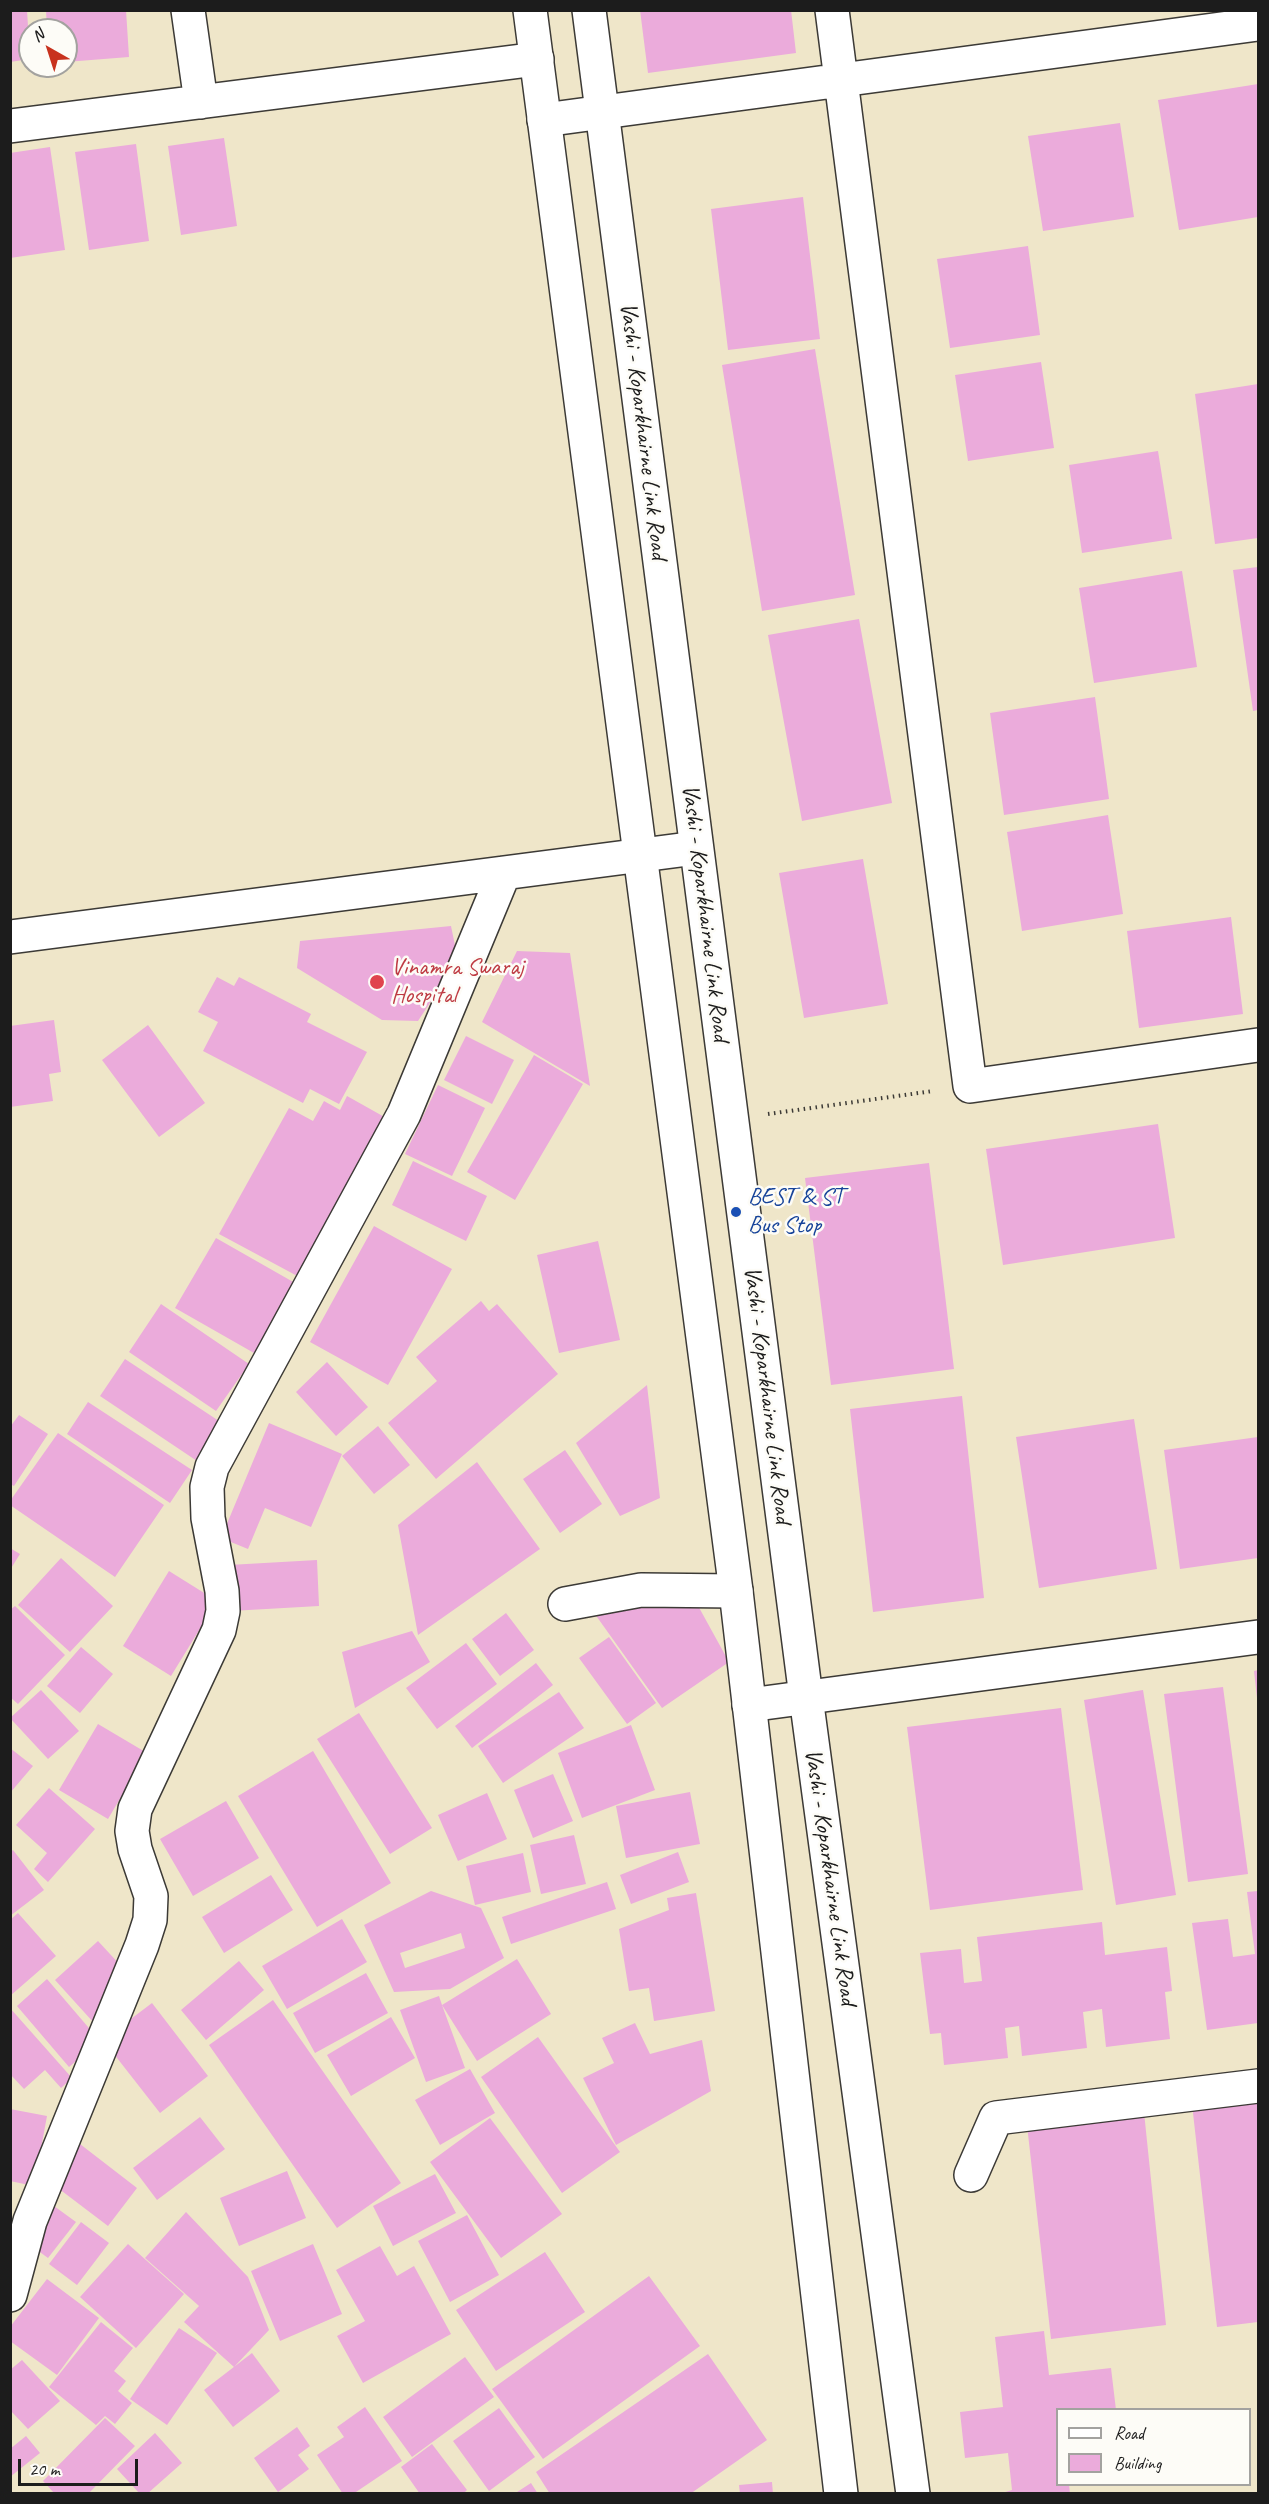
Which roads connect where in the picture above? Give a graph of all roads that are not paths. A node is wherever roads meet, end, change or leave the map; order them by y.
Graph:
1 (188, 10) edge
2 (530, 10) edge
3 (589, 10) edge
4 (832, 10) edge
5 (1258, 24) edge
6 (537, 59) junction
7 (841, 80) junction
8 (201, 102) junction
9 (602, 112) junction
10 (544, 120) junction
11 (10, 126) edge
12 (696, 848) junction
13 (639, 855) junction
14 (504, 873) junction
15 (10, 937) edge
16 (1258, 1045) edge
17 (736, 1591) junction
18 (565, 1604) dead end
19 (1258, 1637) edge
20 (806, 1697) junction
21 (749, 1705) junction
22 (1258, 2086) edge
23 (971, 2175) dead end
24 (10, 2295) edge
25 (841, 2493) edge
26 (913, 2493) edge

1 - 8 street
2 - 6 street
3 - 9 street, Vashi - Koparkhairne Link Road
4 - 7 street
5 - 7 street
6 - 8 street
6 - 10 street
7 - 9 street
7 - 16 street
8 - 11 street
9 - 10 street
9 - 12 street, Vashi - Koparkhairne Link Road
10 - 13 street
12 - 13 street
12 - 20 street, Vashi - Koparkhairne Link Road
13 - 14 street
13 - 17 street
14 - 15 street
14 - 24 street
17 - 18 street
17 - 21 street
19 - 20 street
20 - 21 street
20 - 26 street, Vashi - Koparkhairne Link Road
21 - 25 street
22 - 23 street

